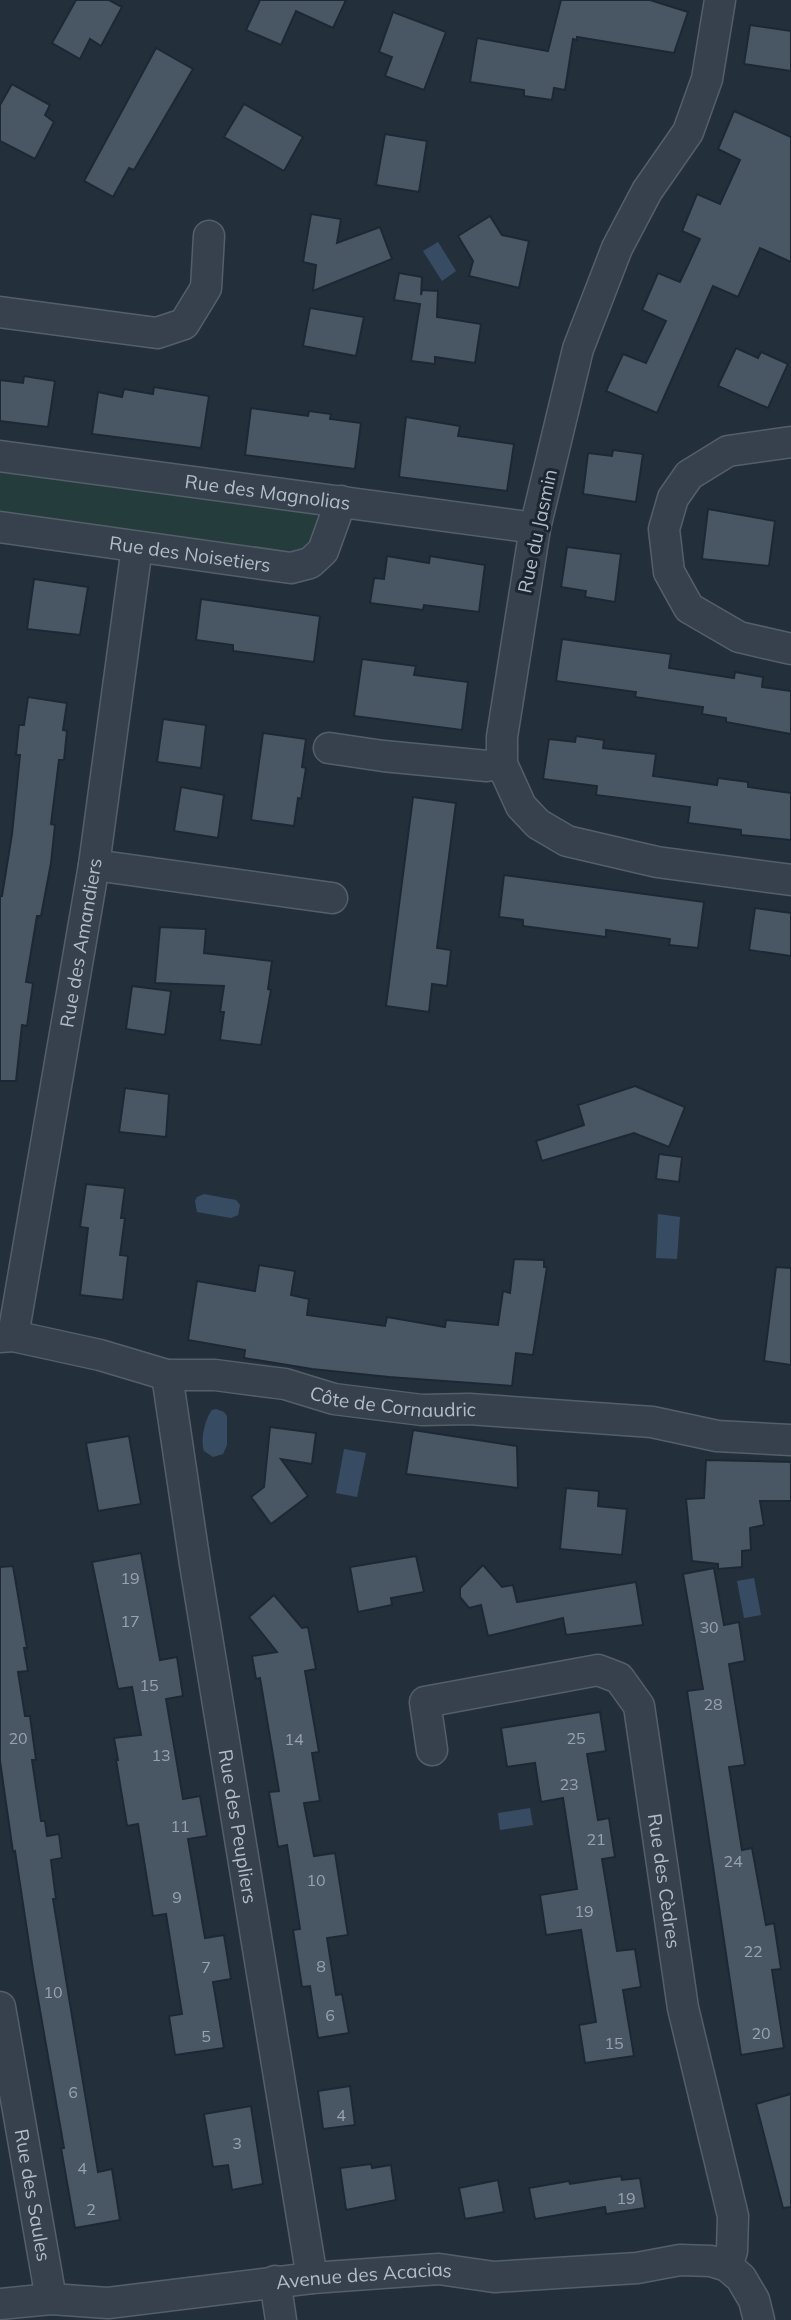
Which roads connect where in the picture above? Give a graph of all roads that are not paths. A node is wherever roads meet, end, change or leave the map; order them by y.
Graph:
1 (720, 0) edge
2 (209, 236) dead end
3 (0, 312) edge
4 (791, 442) edge
5 (0, 456) edge
6 (341, 501) junction
7 (0, 527) edge
8 (535, 528) junction
9 (137, 548) junction
10 (791, 649) edge
11 (328, 748) dead end
12 (502, 764) junction
13 (94, 865) junction
14 (791, 880) edge
15 (332, 898) dead end
16 (6, 1337) edge
17 (167, 1376) junction
18 (791, 1440) edge
19 (432, 1750) dead end
20 (0, 2007) edge
21 (727, 2266) junction
22 (312, 2278) junction
23 (275, 2281) junction
24 (51, 2300) junction
25 (0, 2304) edge
26 (281, 2320) edge
27 (759, 2320) edge

1 - 8 street, Rue du Jasmin
2 - 3 street
4 - 10 street
5 - 6 street, Rue des Magnolias
6 - 8 street, Rue des Magnolias
6 - 9 street, Rue des Noisetiers
7 - 9 street, Rue des Noisetiers
8 - 12 street, Rue du Jasmin
9 - 13 street, Rue des Amandiers
11 - 12 street
12 - 14 street, Rue du Jasmin
13 - 15 street
13 - 16 street, Rue des Amandiers
16 - 17 street, Côte de Cornaudric
17 - 18 street, Côte de Cornaudric
17 - 22 street, Rue des Peupliers
19 - 21 street, Rue des Cèdres
20 - 24 street, Rue des Saules
21 - 22 street, Avenue des Acacias
21 - 27 street
22 - 23 street, Avenue des Acacias
23 - 24 street, Avenue des Acacias
23 - 26 street
24 - 25 street, Avenue des Acacias

